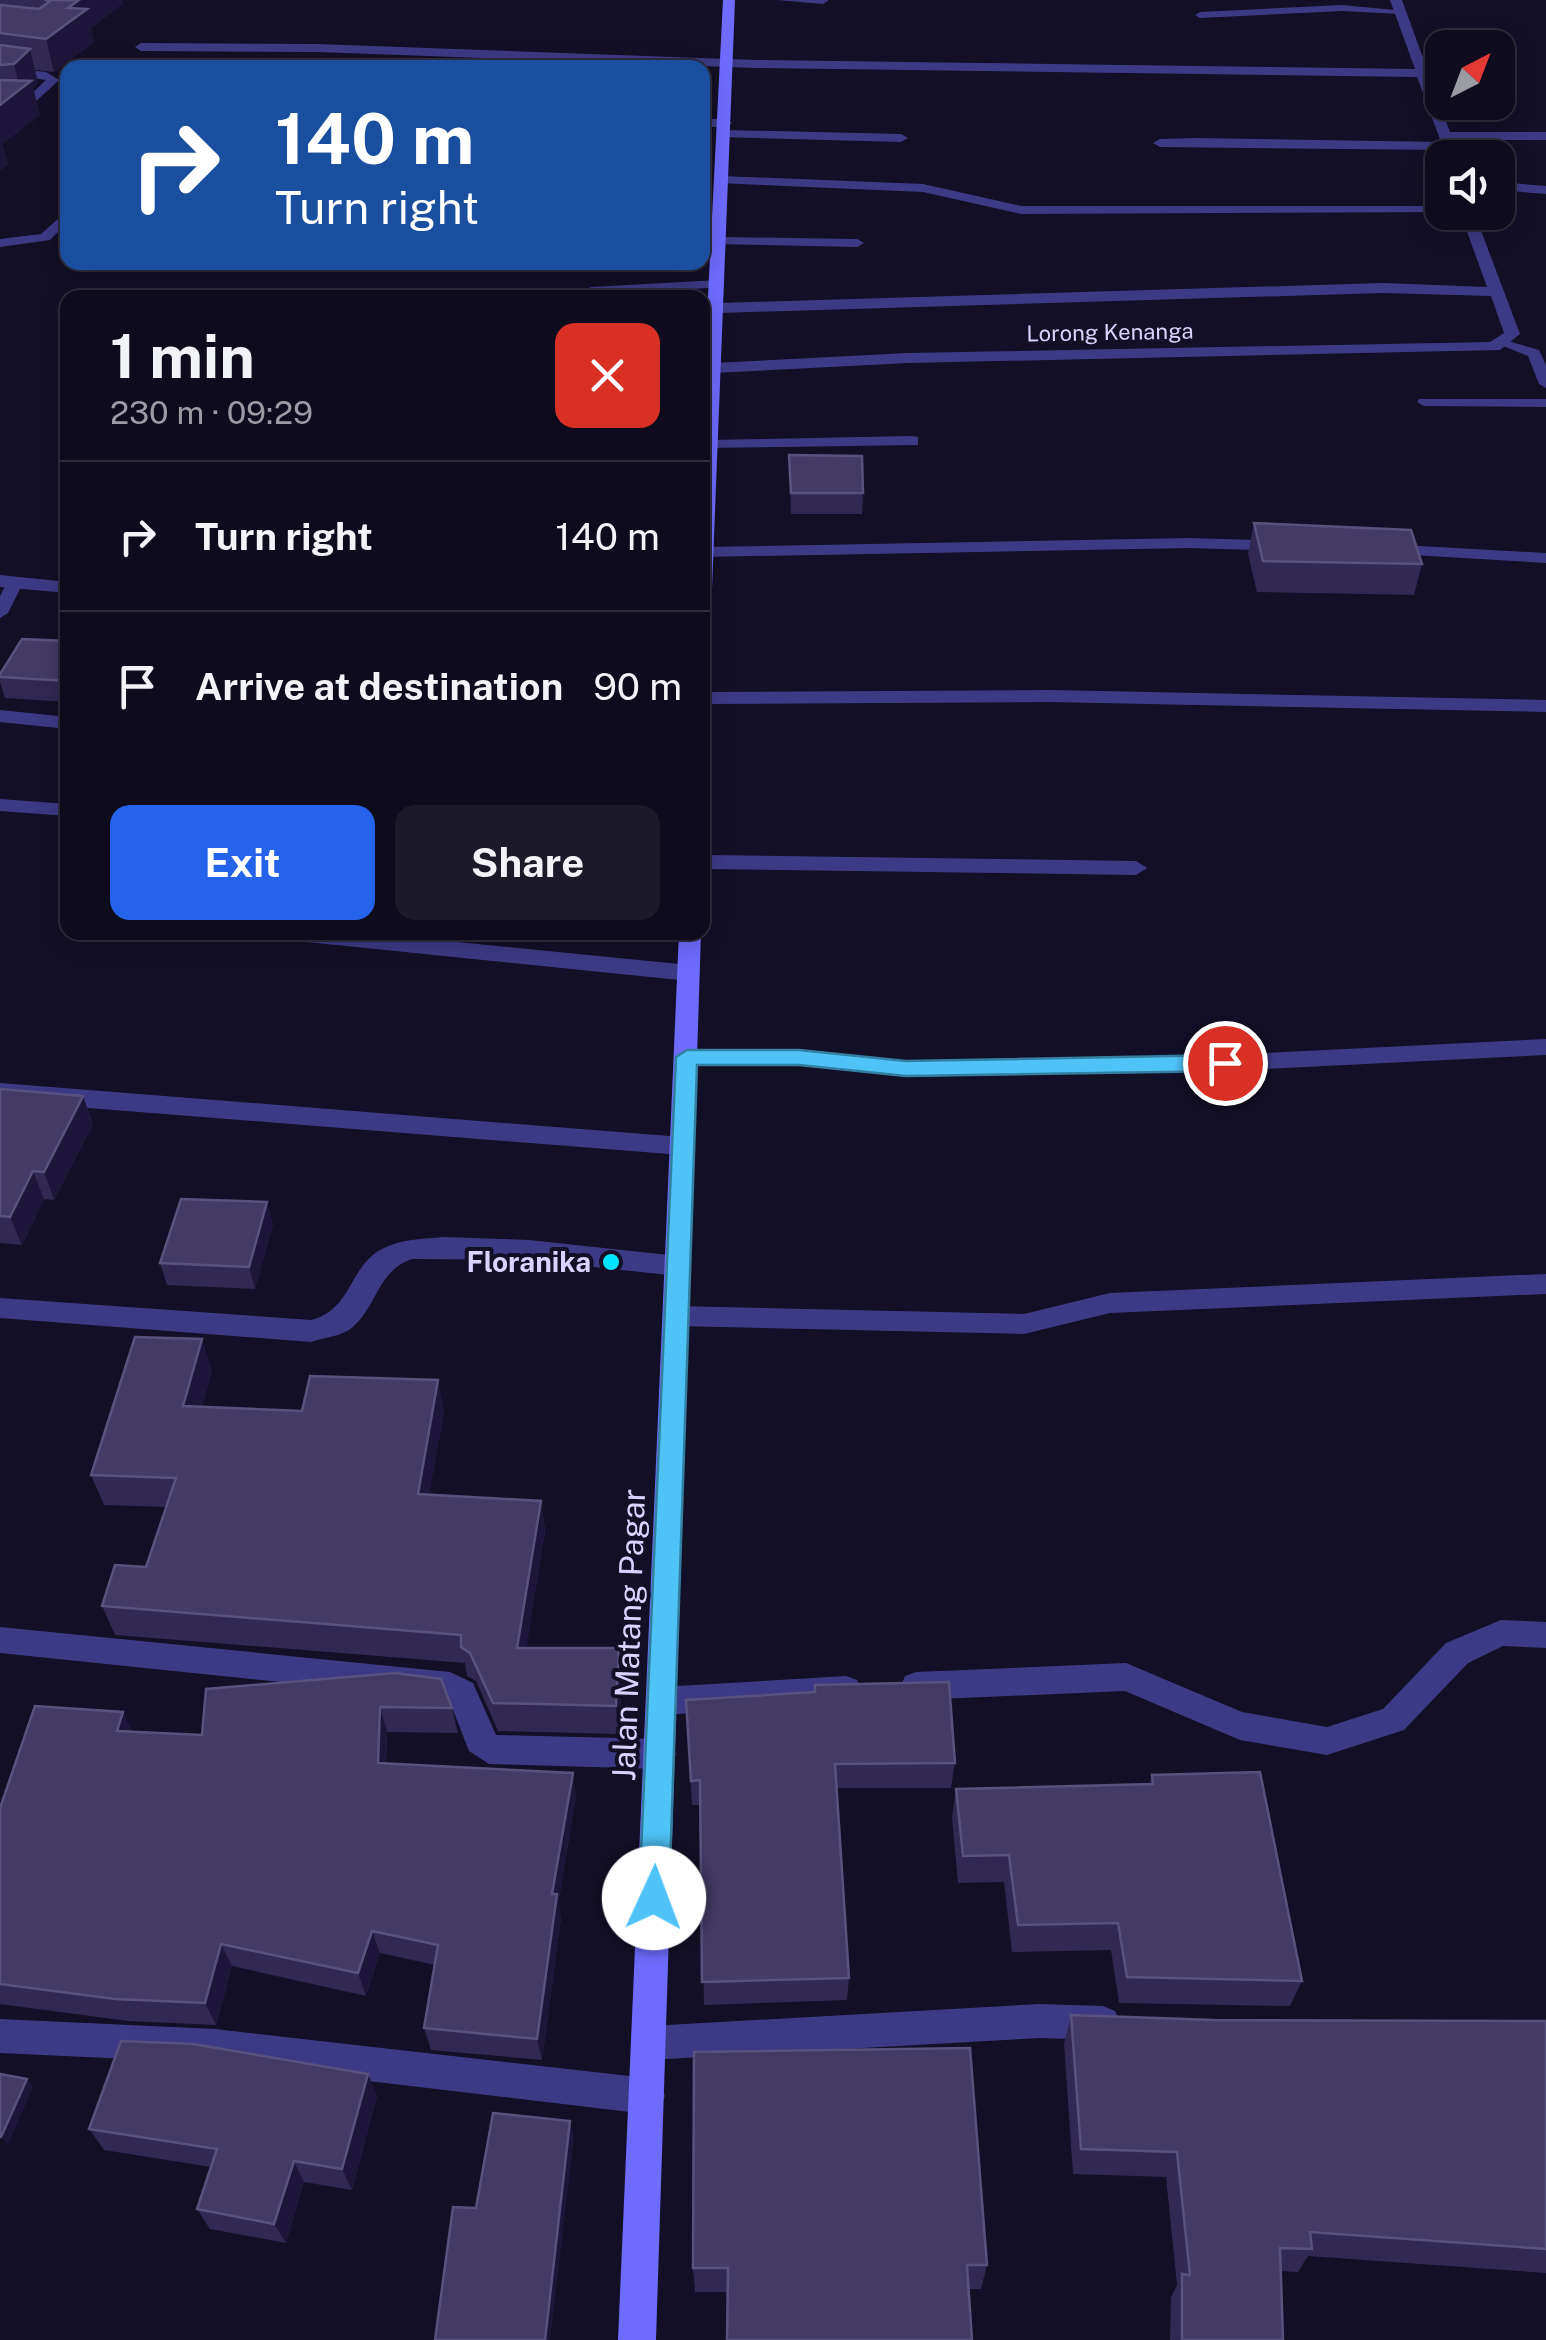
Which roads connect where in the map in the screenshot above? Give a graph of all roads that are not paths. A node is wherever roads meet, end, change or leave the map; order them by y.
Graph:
1 (729, 0) edge
2 (782, 0) edge
3 (823, 1) edge
4 (1398, 5) edge
5 (1200, 15) dead end
6 (140, 47) dead end
7 (695, 60) edge
8 (710, 60) edge
9 (727, 61) junction
10 (0, 70) edge
11 (1422, 73) junction
12 (0, 106) edge
13 (710, 125) edge
14 (724, 129) junction
15 (1546, 136) edge
16 (901, 138) dead end
17 (1447, 140) edge
18 (1511, 140) edge
19 (1160, 144) dead end
20 (1425, 147) edge
21 (722, 180) junction
22 (1515, 187) edge
23 (1546, 190) edge
24 (1425, 210) edge
25 (60, 222) edge
26 (1474, 230) edge
27 (721, 241) junction
28 (0, 243) edge
29 (857, 243) dead end
30 (719, 284) junction
31 (608, 290) edge
32 (1496, 292) junction
33 (718, 308) junction
34 (1506, 342) junction
35 (714, 368) junction
36 (1546, 384) edge
37 (710, 385) edge
38 (1424, 402) dead end
39 (1546, 403) edge
40 (912, 441) dead end
41 (710, 445) edge
42 (1301, 546) edge
43 (1357, 548) edge
44 (710, 552) edge
45 (1546, 558) edge
46 (8, 582) edge
47 (60, 587) edge
48 (0, 612) edge
49 (710, 698) edge
50 (1546, 706) edge
51 (0, 716) edge
52 (60, 722) edge
53 (0, 805) edge
54 (60, 809) edge
55 (710, 862) edge
56 (1136, 868) dead end
57 (357, 940) edge
58 (690, 940) edge
59 (688, 973) junction
60 (1546, 1047) edge
61 (687, 1057) junction
62 (0, 1092) edge
63 (682, 1146) junction
64 (678, 1266) junction
65 (1546, 1284) edge
66 (0, 1308) edge
67 (676, 1316) junction
68 (1546, 1635) edge
69 (0, 1640) edge
70 (661, 1701) junction
71 (660, 1754) junction
72 (1130, 2024) edge
73 (0, 2036) edge
74 (649, 2042) junction
75 (646, 2096) junction
76 (637, 2340) edge

1 - 9 main road
2 - 3 lane
4 - 5 lane
4 - 11 street
6 - 7 street
8 - 9 street
9 - 11 street
9 - 14 main road
10 - 12 lane
11 - 17 street
13 - 14 street
14 - 16 street
14 - 21 main road
15 - 18 street
19 - 20 street
21 - 24 street
21 - 27 main road
22 - 23 street
25 - 28 lane
26 - 32 street
27 - 29 lane
27 - 30 main road
30 - 31 lane
30 - 33 main road
32 - 33 street
32 - 34 street
33 - 35 main road
34 - 35 street, Lorong Kenanga
34 - 36 lane
35 - 37 main road
38 - 39 lane
40 - 41 street
42 - 44 street
43 - 45 street
46 - 47 street
46 - 48 lane
49 - 50 street
51 - 52 street
53 - 54 lane
55 - 56 street
57 - 59 street
58 - 59 main road, Jalan Matang Pagar
59 - 61 main road, Jalan Matang Pagar
60 - 61 street
61 - 63 main road, Jalan Matang Pagar
62 - 63 street
63 - 64 main road, Jalan Matang Pagar
64 - 66 street
64 - 67 main road, Jalan Matang Pagar
65 - 67 street
67 - 70 main road, Jalan Matang Pagar
68 - 70 street
69 - 71 street
70 - 71 main road, Jalan Matang Pagar
71 - 74 main road, Jalan Matang Pagar
72 - 74 street
73 - 75 street
74 - 75 main road, Jalan Matang Pagar
75 - 76 main road, Jalan Matang Pagar

